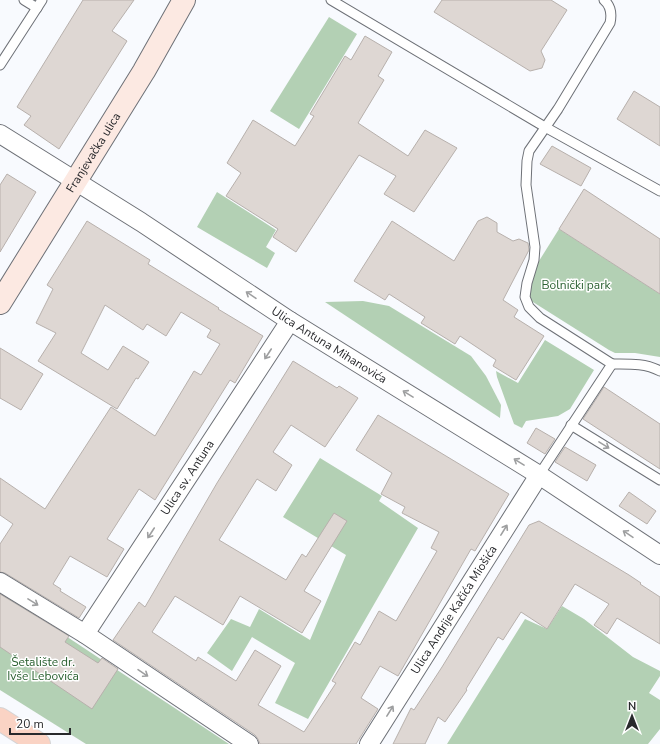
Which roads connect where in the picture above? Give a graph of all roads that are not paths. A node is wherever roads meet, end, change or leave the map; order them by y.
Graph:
1 (24, 0) edge
2 (42, 0) edge
3 (184, 0) edge
4 (331, 0) edge
5 (604, 0) edge
6 (37, 8) junction
7 (0, 65) edge
8 (545, 127) junction
9 (0, 134) edge
10 (76, 182) junction
11 (660, 191) edge
12 (0, 303) edge
13 (290, 321) junction
14 (612, 364) junction
15 (660, 371) edge
16 (571, 425) junction
17 (539, 475) junction
18 (660, 480) edge
19 (660, 556) edge
20 (0, 582) edge
21 (85, 634) junction
22 (0, 719) edge
23 (39, 744) edge
24 (249, 744) edge
25 (369, 744) edge

1 - 6 lane
2 - 6 lane
3 - 10 main road, Franjevačka ulica
4 - 8 lane
5 - 8 lane
6 - 7 lane
8 - 11 lane
8 - 14 lane
9 - 10 street, Ulica Antuna Mihanovića
10 - 12 main road, Franjevačka ulica
13 -> 10 street, Ulica Antuna Mihanovića
17 -> 13 street, Ulica Antuna Mihanovića
13 -> 21 street, Ulica sv. Antuna
14 - 15 lane
14 - 16 lane
16 - 17 lane
16 -> 18 lane
19 -> 17 street, Ulica Antuna Mihanovića
25 -> 17 street, Ulica Andrije Kačića Miošića
20 -> 21 street
21 -> 24 street
22 - 23 main road

